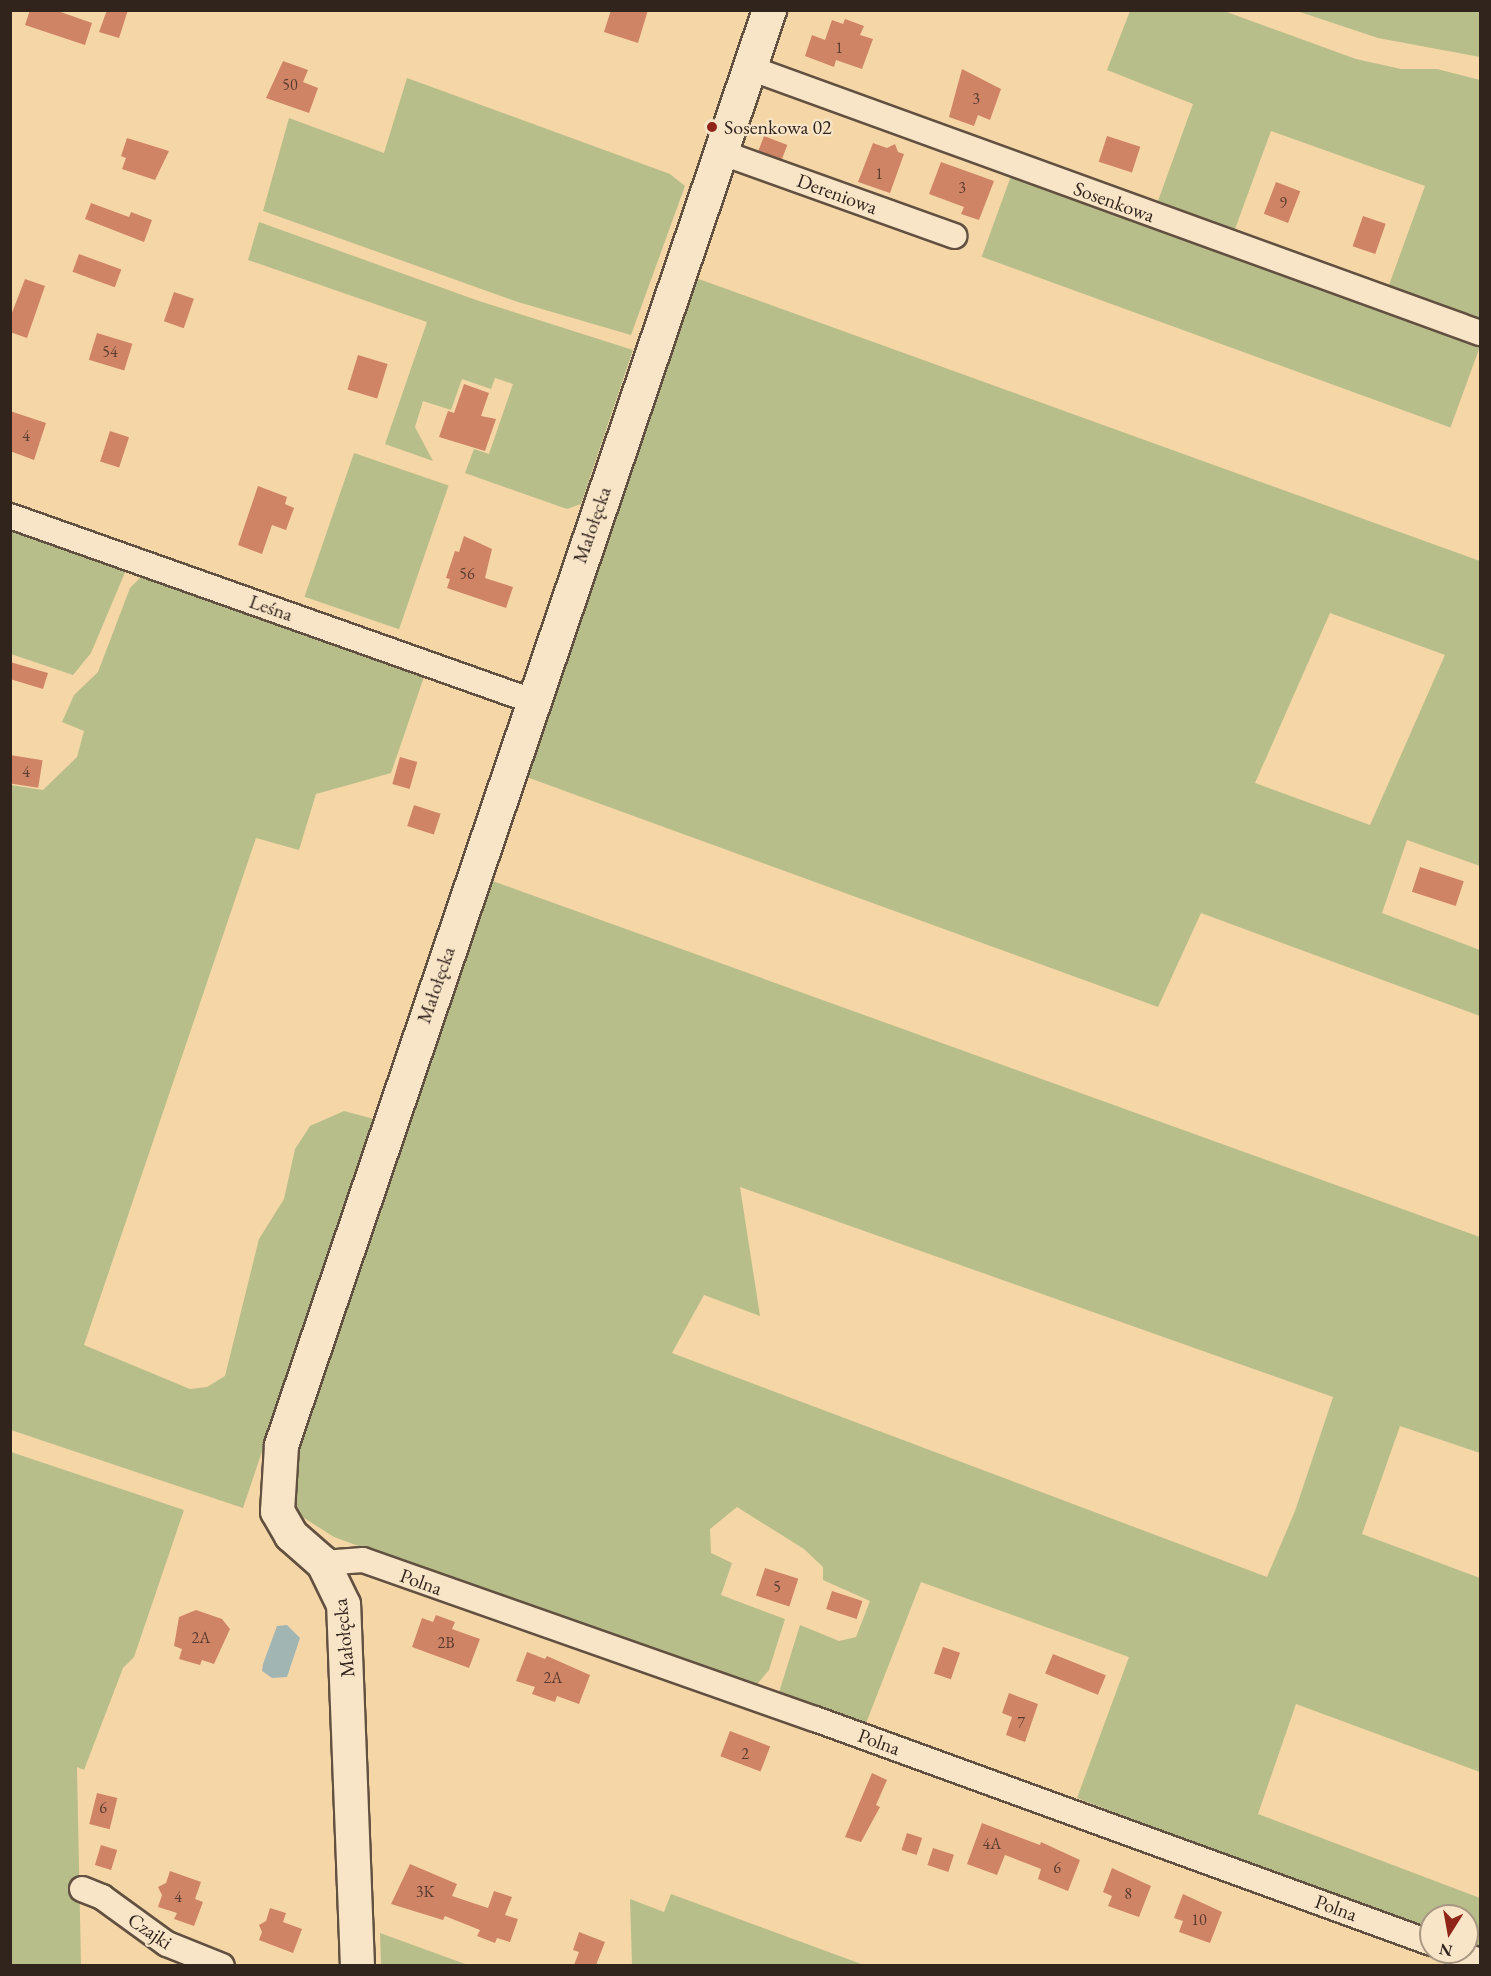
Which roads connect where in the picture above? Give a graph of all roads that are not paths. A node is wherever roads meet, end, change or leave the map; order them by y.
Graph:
1 (769, 10) edge
2 (750, 68) junction
3 (720, 152) junction
4 (954, 236) dead end
5 (1480, 333) edge
6 (10, 516) edge
7 (532, 701) junction
8 (323, 1563) junction
9 (82, 1889) dead end
10 (1419, 1939) edge
11 (222, 1965) edge
12 (357, 1965) edge

1 - 2 street, Małołęcka
2 - 3 street, Małołęcka
2 - 5 street, Sosenkowa
3 - 4 street, Dereniowa
3 - 7 street, Małołęcka
6 - 7 street, Leśna
7 - 8 street, Małołęcka
8 - 10 street, Polna
8 - 12 street, Małołęcka
9 - 11 street, Czajki

